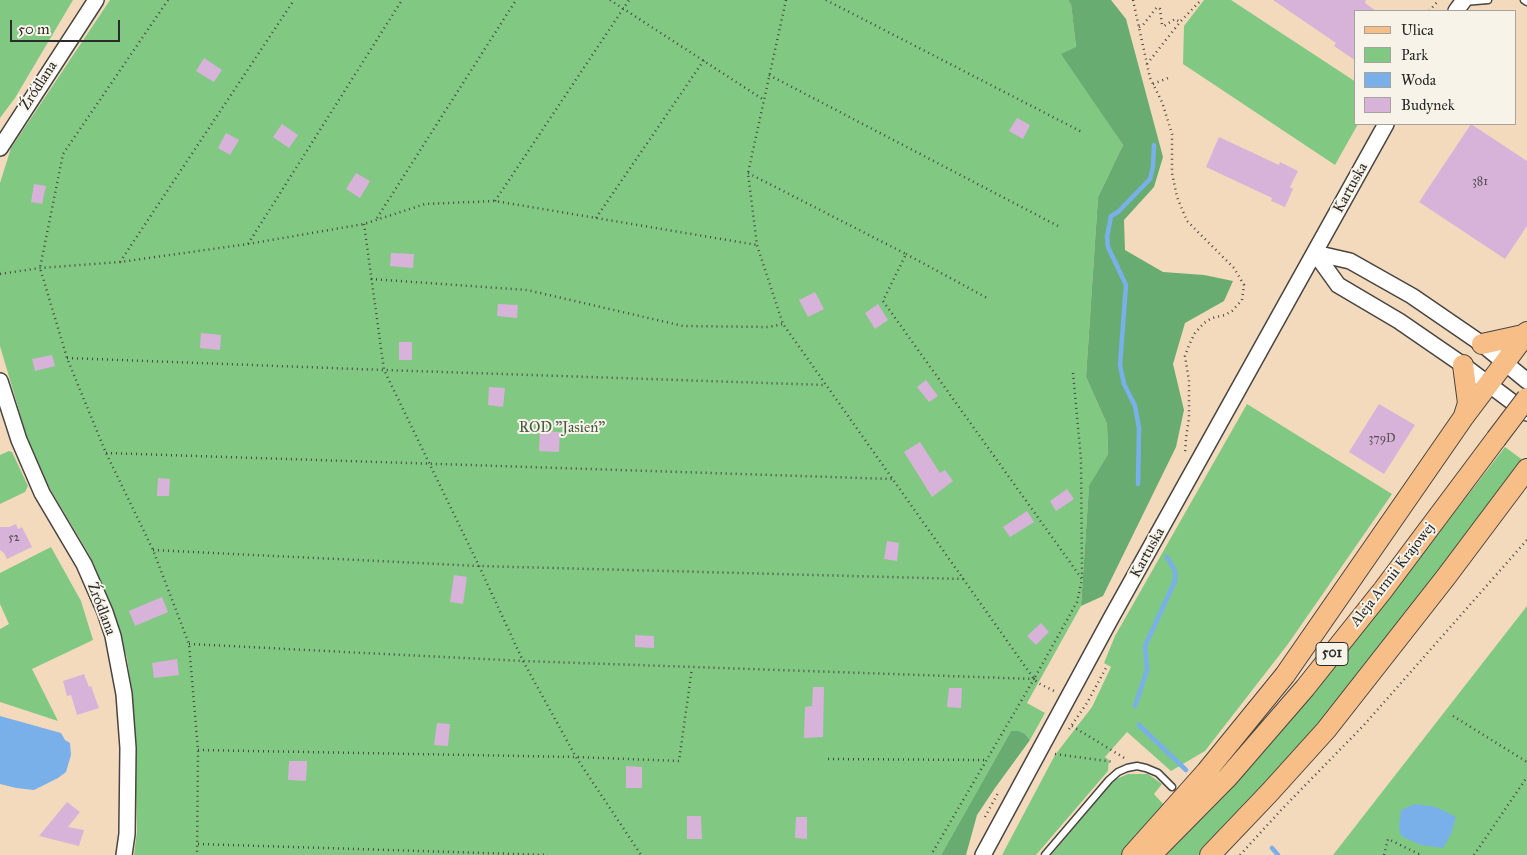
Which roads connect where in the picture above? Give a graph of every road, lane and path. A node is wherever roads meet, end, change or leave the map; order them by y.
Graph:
1 (96, 0) edge
2 (168, 0) edge
3 (294, 0) edge
4 (402, 0) edge
5 (516, 0) edge
6 (610, 0) edge
7 (630, 0) edge
8 (786, 0) edge
9 (826, 0) edge
10 (1133, 0) edge
11 (1201, 0) edge
12 (1439, 0) edge
13 (1488, 0) edge
14 (1524, 0) edge
15 (1527, 2) edge
16 (1461, 4) edge
17 (624, 8) junction
18 (1430, 10) edge
19 (1180, 22) junction
20 (1139, 27) junction
21 (704, 60) junction
22 (1147, 64) junction
23 (769, 75) junction
24 (1168, 78) dead end
25 (1153, 84) junction
26 (764, 100) junction
27 (1385, 125) edge
28 (1082, 132) dead end
29 (0, 148) edge
30 (748, 173) junction
31 (495, 200) junction
32 (596, 218) junction
33 (377, 219) junction
34 (364, 224) junction
35 (1058, 226) dead end
36 (248, 244) junction
37 (757, 245) junction
38 (1315, 253) junction
39 (906, 254) junction
40 (120, 262) junction
41 (40, 268) junction
42 (0, 274) edge
43 (371, 279) junction
44 (989, 299) dead end
45 (783, 324) junction
46 (1527, 333) edge
47 (1482, 344) junction
48 (67, 358) junction
49 (1505, 362) junction
50 (1463, 365) junction
51 (384, 370) junction
52 (1073, 373) dead end
53 (0, 381) edge
54 (1527, 381) edge
55 (1488, 384) junction
56 (825, 385) junction
57 (1527, 398) edge
58 (1527, 413) edge
59 (1463, 418) junction
60 (106, 453) junction
61 (1184, 459) dead end
62 (429, 465) junction
63 (1527, 469) edge
64 (892, 479) junction
65 (1527, 540) edge
66 (152, 550) junction
67 (479, 566) junction
68 (964, 579) junction
69 (1082, 579) junction
70 (189, 644) junction
71 (523, 661) junction
72 (692, 667) junction
73 (1034, 679) junction
74 (1068, 698) junction
75 (1453, 716) dead end
76 (1072, 726) dead end
77 (1110, 748) dead end
78 (198, 750) junction
79 (1051, 753) dead end
80 (576, 757) junction
81 (828, 759) dead end
82 (987, 760) junction
83 (1527, 762) edge
84 (1127, 768) junction
85 (1527, 776) edge
86 (1172, 787) dead end
87 (198, 844) junction
88 (124, 855) edge
89 (197, 855) edge
90 (548, 855) edge
91 (641, 855) edge
92 (931, 855) edge
93 (983, 855) edge
94 (1045, 855) edge
95 (1132, 855) edge
96 (1151, 855) edge
97 (1210, 855) edge
98 (1240, 855) edge
99 (1384, 855) edge
100 (1421, 855) edge
101 (1474, 855) edge

1 - 29 street, Źródlana
2 - 41 path
3 - 40 path
4 - 36 path
5 - 33 path
6 - 17 path
7 - 17 path
8 - 23 path
9 - 28 path
10 - 20 path
11 - 19 path
12 - 18 path
13 - 16 lane
14 - 15 lane
17 - 21 path
17 - 31 path
19 - 20 path
19 - 22 path
20 - 22 path
21 - 26 path
21 - 32 path
22 - 25 path
23 - 26 path
23 - 35 path
24 - 25 path
25 - 61 path
26 - 30 path
27 - 38 street, Kartuska
30 - 37 path
30 - 39 path
31 - 32 path
31 - 33 path
32 - 37 path
33 - 34 path
34 - 36 path
34 - 43 path
36 - 40 path
37 - 45 path
38 - 47 street
38 - 50 street
38 - 74 street, Kartuska
39 - 44 path
39 - 69 path
40 - 41 path
41 - 42 path
41 - 48 path
43 - 45 path
43 - 51 path
45 - 56 path
46 - 47 main road
46 - 49 main road
47 - 49 street
48 - 51 path
48 - 60 path
49 - 54 street
49 - 55 main road
50 - 55 street
50 - 59 main road
51 - 56 path
51 - 62 path
52 - 69 path
53 - 88 street, Źródlana
55 - 58 street
55 - 59 main road
56 - 64 path
57 - 96 main road, Aleja Armii Krajowej / 501, bridge
59 - 95 main road
60 - 62 path
60 - 66 path
62 - 64 path
62 - 67 path
63 - 97 main road, 501
64 - 68 path
65 - 98 path
66 - 67 path
66 - 70 path
67 - 68 path
67 - 71 path
68 - 73 path
69 - 73 path
70 - 71 path
70 - 78 path
71 - 72 path
71 - 80 path
72 - 73 path
72 - 80 path
73 - 74 path
73 - 82 path
74 - 93 street, Kartuska
75 - 83 path
76 - 77 path
78 - 80 path
78 - 87 path
79 - 84 path
80 - 91 path
81 - 82 path
82 - 92 path
84 - 86 lane
84 - 94 lane
85 - 101 path
87 - 89 path
87 - 90 path
99 - 100 path

